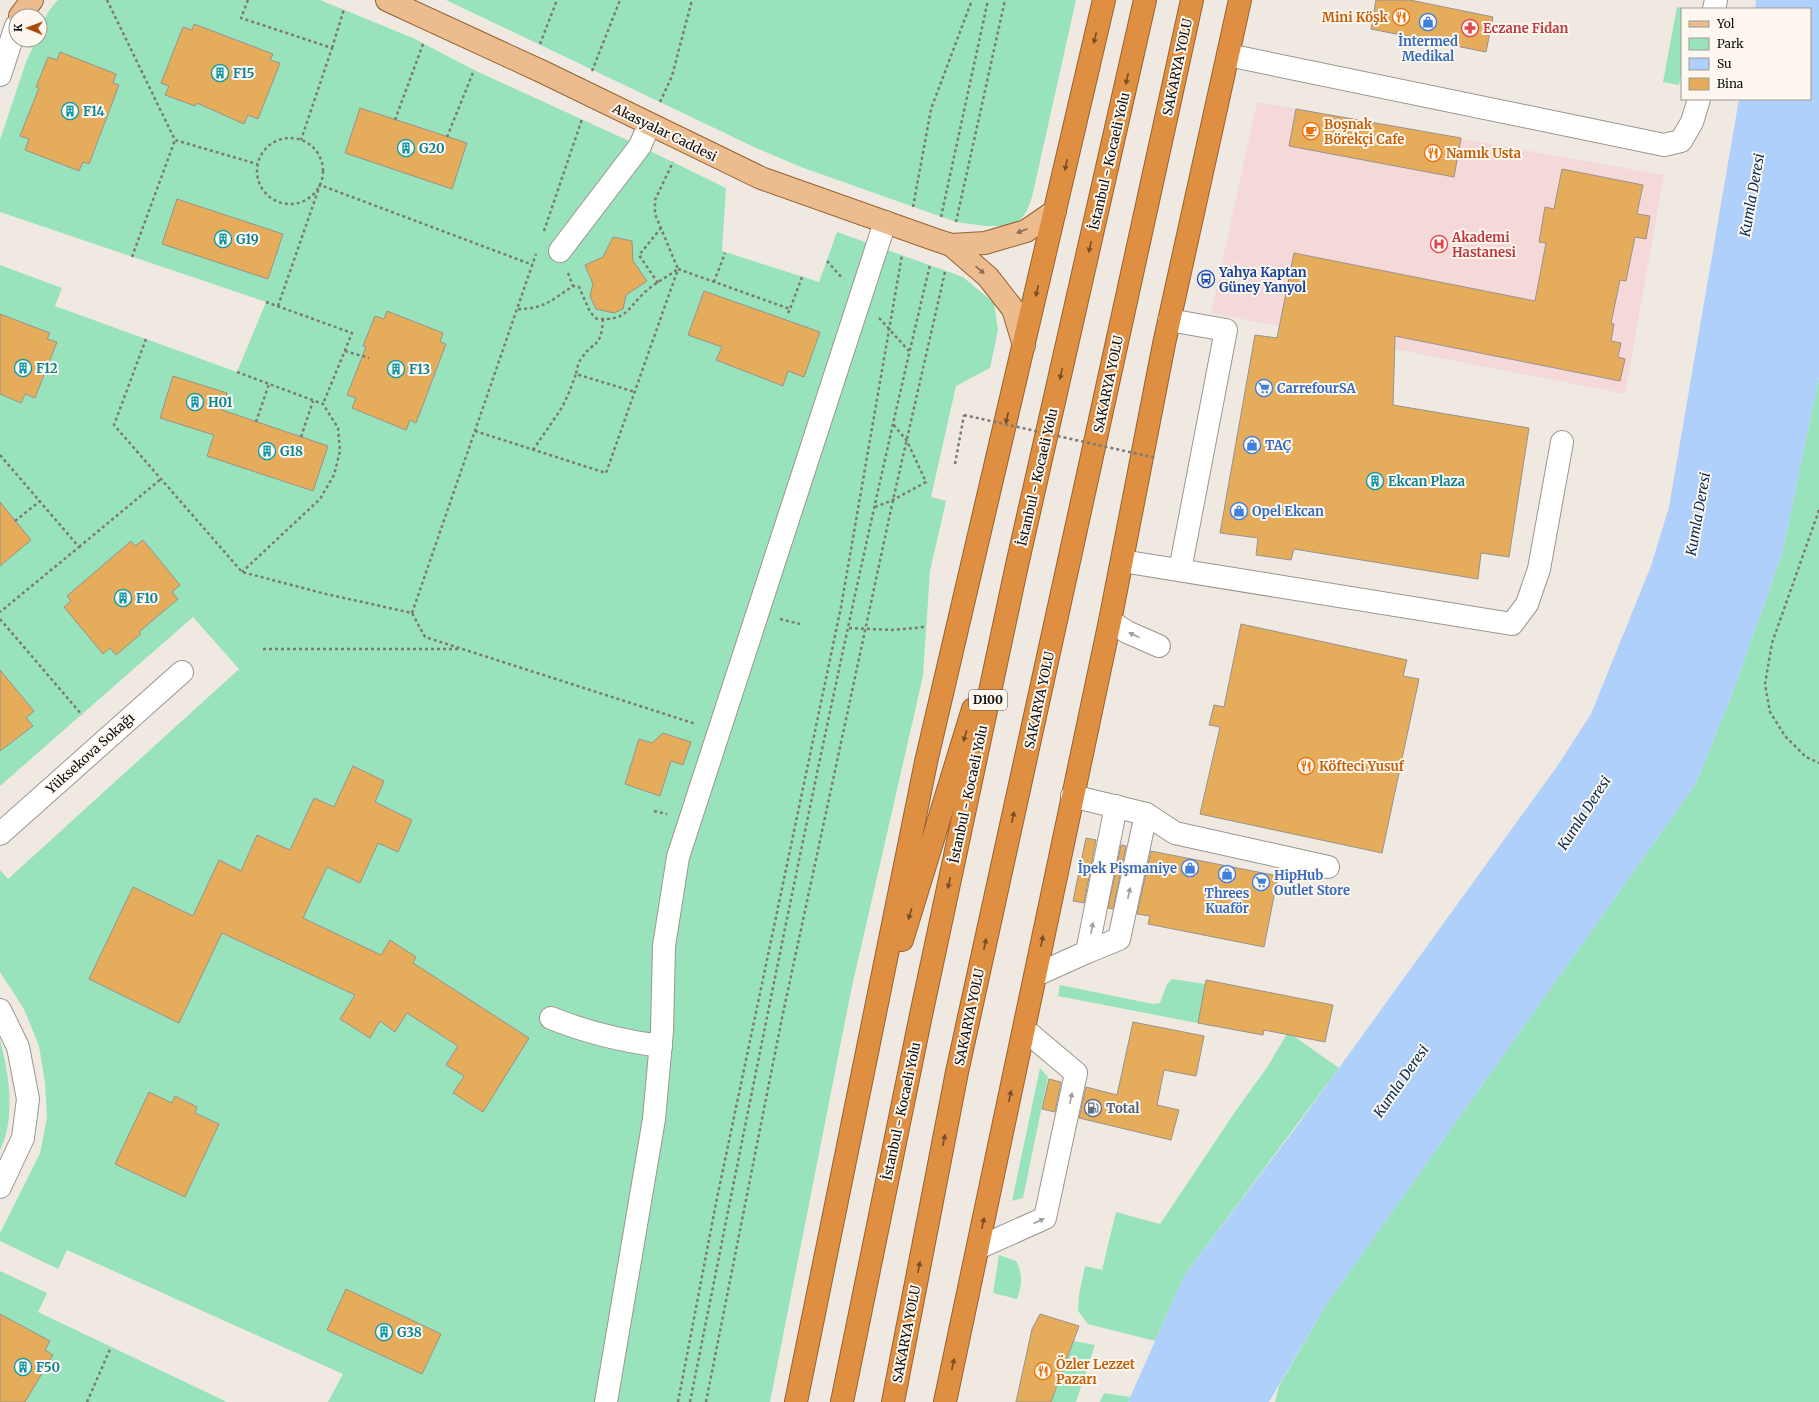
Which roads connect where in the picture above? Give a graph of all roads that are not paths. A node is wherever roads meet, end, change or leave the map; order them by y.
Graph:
1 (32, 0) edge
2 (387, 0) edge
3 (1104, 0) edge
4 (1145, 0) edge
5 (1192, 0) edge
6 (1240, 0) edge
7 (26, 8) edge
8 (9, 48) edge
9 (1228, 55) junction
10 (0, 75) edge
11 (1699, 100) edge
12 (649, 125) junction
13 (1055, 211) junction
14 (885, 222) junction
15 (951, 245) junction
16 (560, 251) dead end
17 (1169, 320) junction
18 (1024, 345) junction
19 (1562, 442) dead end
20 (1122, 561) junction
21 (1017, 565) junction
22 (1180, 570) junction
23 (1110, 621) junction
24 (1159, 646) dead end
25 (182, 672) dead end
26 (1072, 796) junction
27 (1116, 806) junction
28 (1146, 814) junction
29 (0, 834) edge
30 (1328, 867) dead end
31 (1087, 952) junction
32 (1036, 975) junction
33 (0, 1010) edge
34 (551, 1018) dead end
35 (1025, 1030) junction
36 (661, 1046) junction
37 (864, 1067) junction
38 (0, 1187) edge
39 (978, 1248) junction
40 (912, 1301) junction
41 (606, 1402) edge
42 (796, 1402) edge
43 (842, 1402) edge
44 (893, 1402) edge
45 (904, 1402) edge
46 (945, 1402) edge

1 - 7 main road
2 - 12 main road, Akasyalar Caddesi
3 -> 13 highway
4 -> 21 highway, İstanbul - Kocaeli Yolu / D100
40 -> 5 highway, SAKARYA YOLU
6 - 9 highway
8 - 10 street
9 - 11 street
9 - 17 highway
12 - 14 main road, Akasyalar Caddesi
12 - 16 street
13 -> 15 main road
13 -> 18 highway
14 - 15 main road, Akasyalar Caddesi
14 - 36 street
15 -> 18 main road
17 - 20 highway
17 - 22 street
18 -> 37 highway
19 - 22 street
20 - 22 street
20 - 23 highway
21 -> 37 highway
21 -> 43 highway, İstanbul - Kocaeli Yolu / D100
24 -> 23 street
23 - 26 highway
25 - 29 street, Yüksekova Sokağı
26 - 27 street
32 -> 26 highway
27 - 28 street
31 -> 27 street
28 - 30 street
31 -> 28 street
31 - 32 street
32 - 35 highway
33 - 38 street
34 - 36 street
39 -> 35 highway
39 -> 35 street
36 - 41 street
37 - 42 highway
46 -> 39 highway
40 - 44 highway, SAKARYA YOLU
40 - 45 highway

